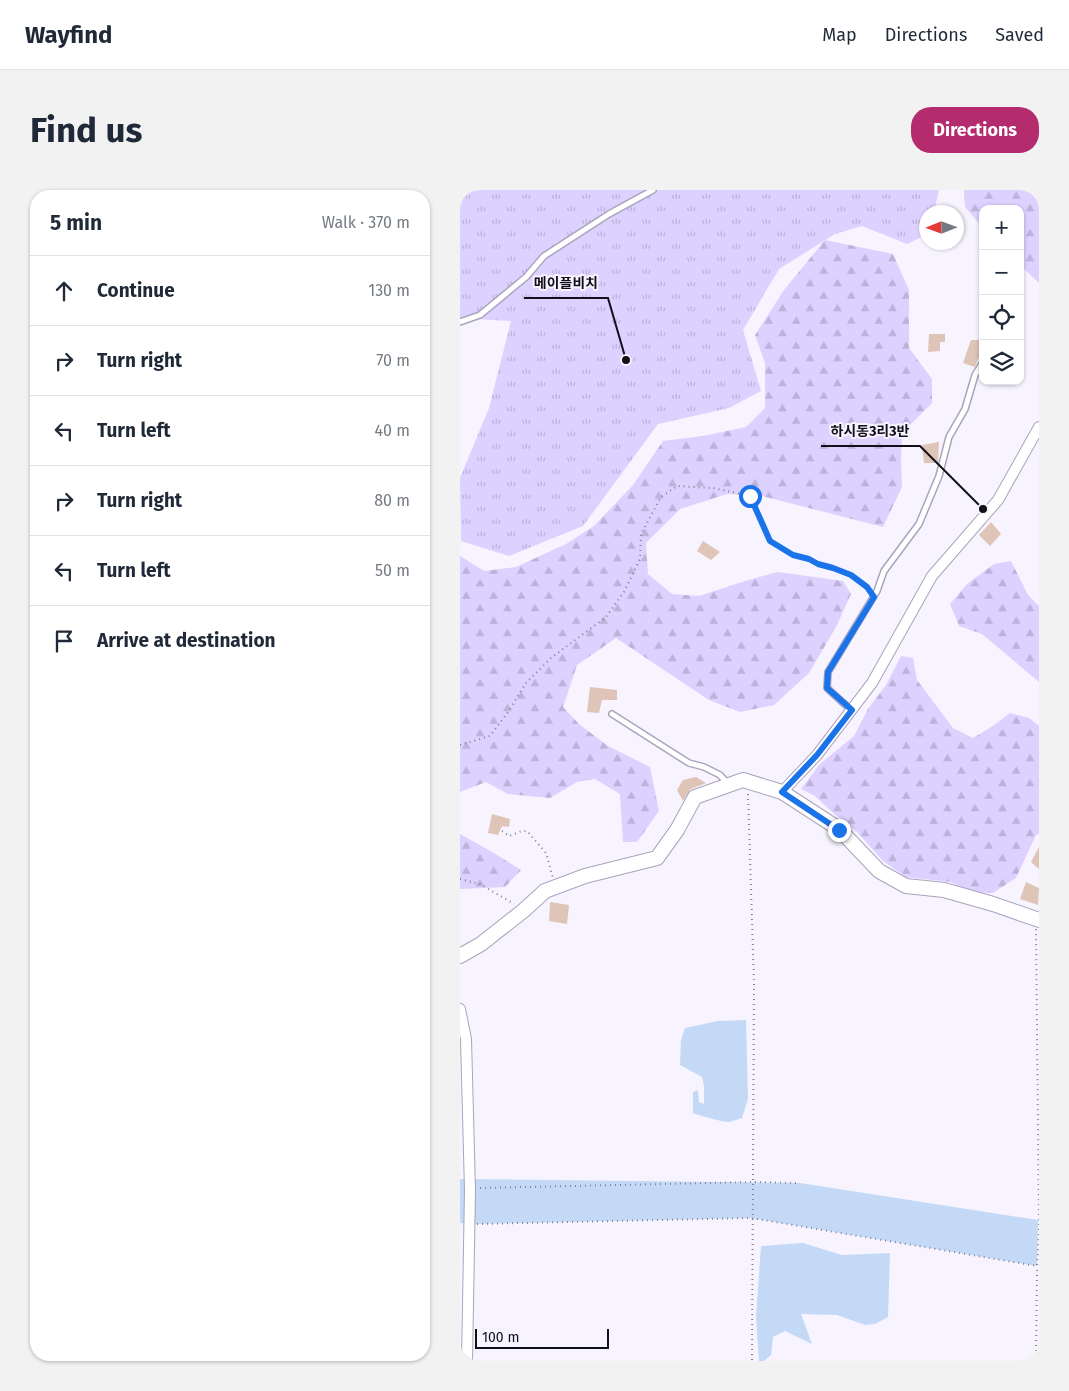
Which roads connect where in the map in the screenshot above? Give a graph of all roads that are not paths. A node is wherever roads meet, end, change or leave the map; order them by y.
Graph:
1 (653, 190) edge
2 (460, 322) edge
3 (979, 368) edge
4 (1039, 427) edge
5 (852, 710) junction
6 (612, 714) dead end
7 (729, 785) junction
8 (782, 792) junction
9 (1038, 919) edge
10 (460, 956) edge
11 (460, 1009) edge
12 (467, 1361) edge

1 - 2 lane
3 - 5 lane
4 - 5 street
5 - 8 street
6 - 7 lane
7 - 8 street
7 - 10 street
8 - 9 street
11 - 12 street

